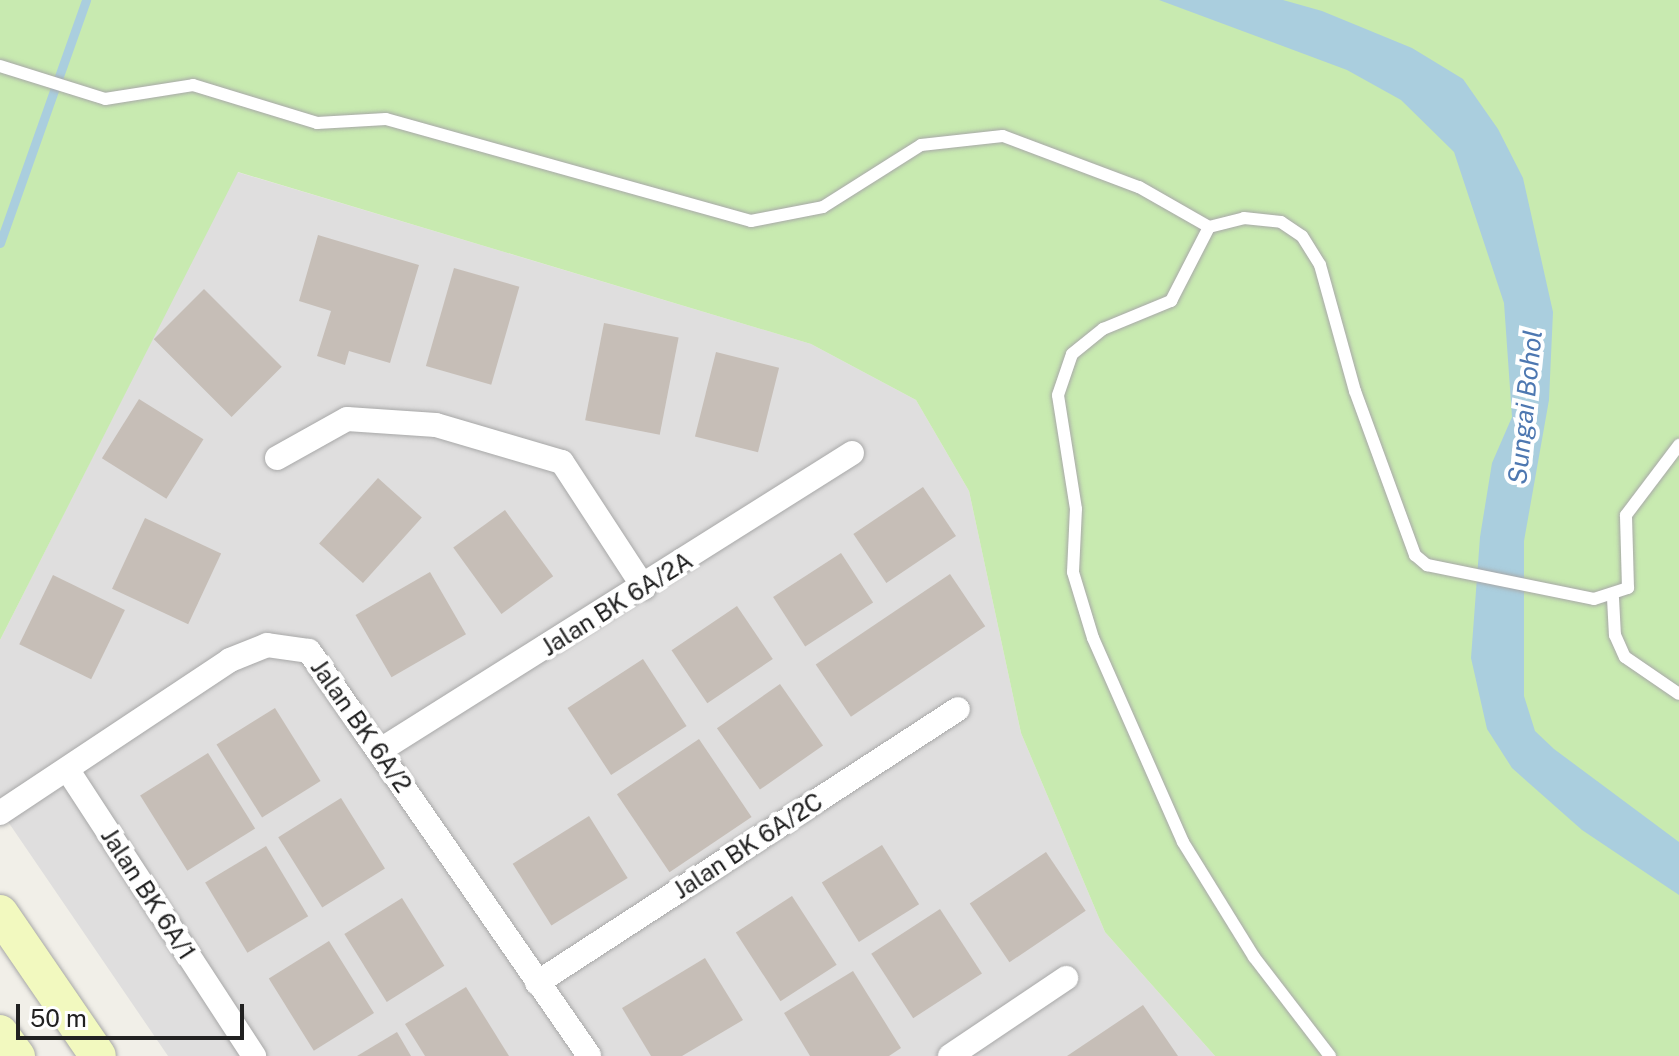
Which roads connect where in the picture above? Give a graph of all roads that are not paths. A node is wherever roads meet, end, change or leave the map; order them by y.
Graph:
1 (0, 66) edge
2 (1209, 227) junction
3 (1679, 445) edge
4 (852, 453) dead end
5 (277, 458) dead end
6 (644, 588) junction
7 (1613, 598) junction
8 (1679, 694) edge
9 (958, 709) dead end
10 (379, 751) junction
11 (69, 772) junction
12 (0, 813) edge
13 (0, 913) edge
14 (1066, 978) dead end
15 (537, 983) junction
16 (0, 1033) edge
17 (17, 1056) edge
18 (98, 1056) edge
19 (254, 1056) edge
20 (589, 1056) edge
21 (950, 1056) edge
22 (1330, 1056) edge

1 - 2 lane
2 - 7 lane
2 - 22 lane
3 - 7 lane
4 - 6 street, Jalan BK 6A/2A
5 - 6 street
6 - 10 street, Jalan BK 6A/2A
7 - 8 lane
9 - 15 street, Jalan BK 6A/2C
10 - 11 street, Jalan BK 6A/2
10 - 15 street, Jalan BK 6A/2
11 - 12 street, Jalan BK 6A/2
11 - 19 street, Jalan BK 6A/1
13 - 18 main road
14 - 21 street
15 - 20 street, Jalan BK 6A/2
16 - 17 main road

